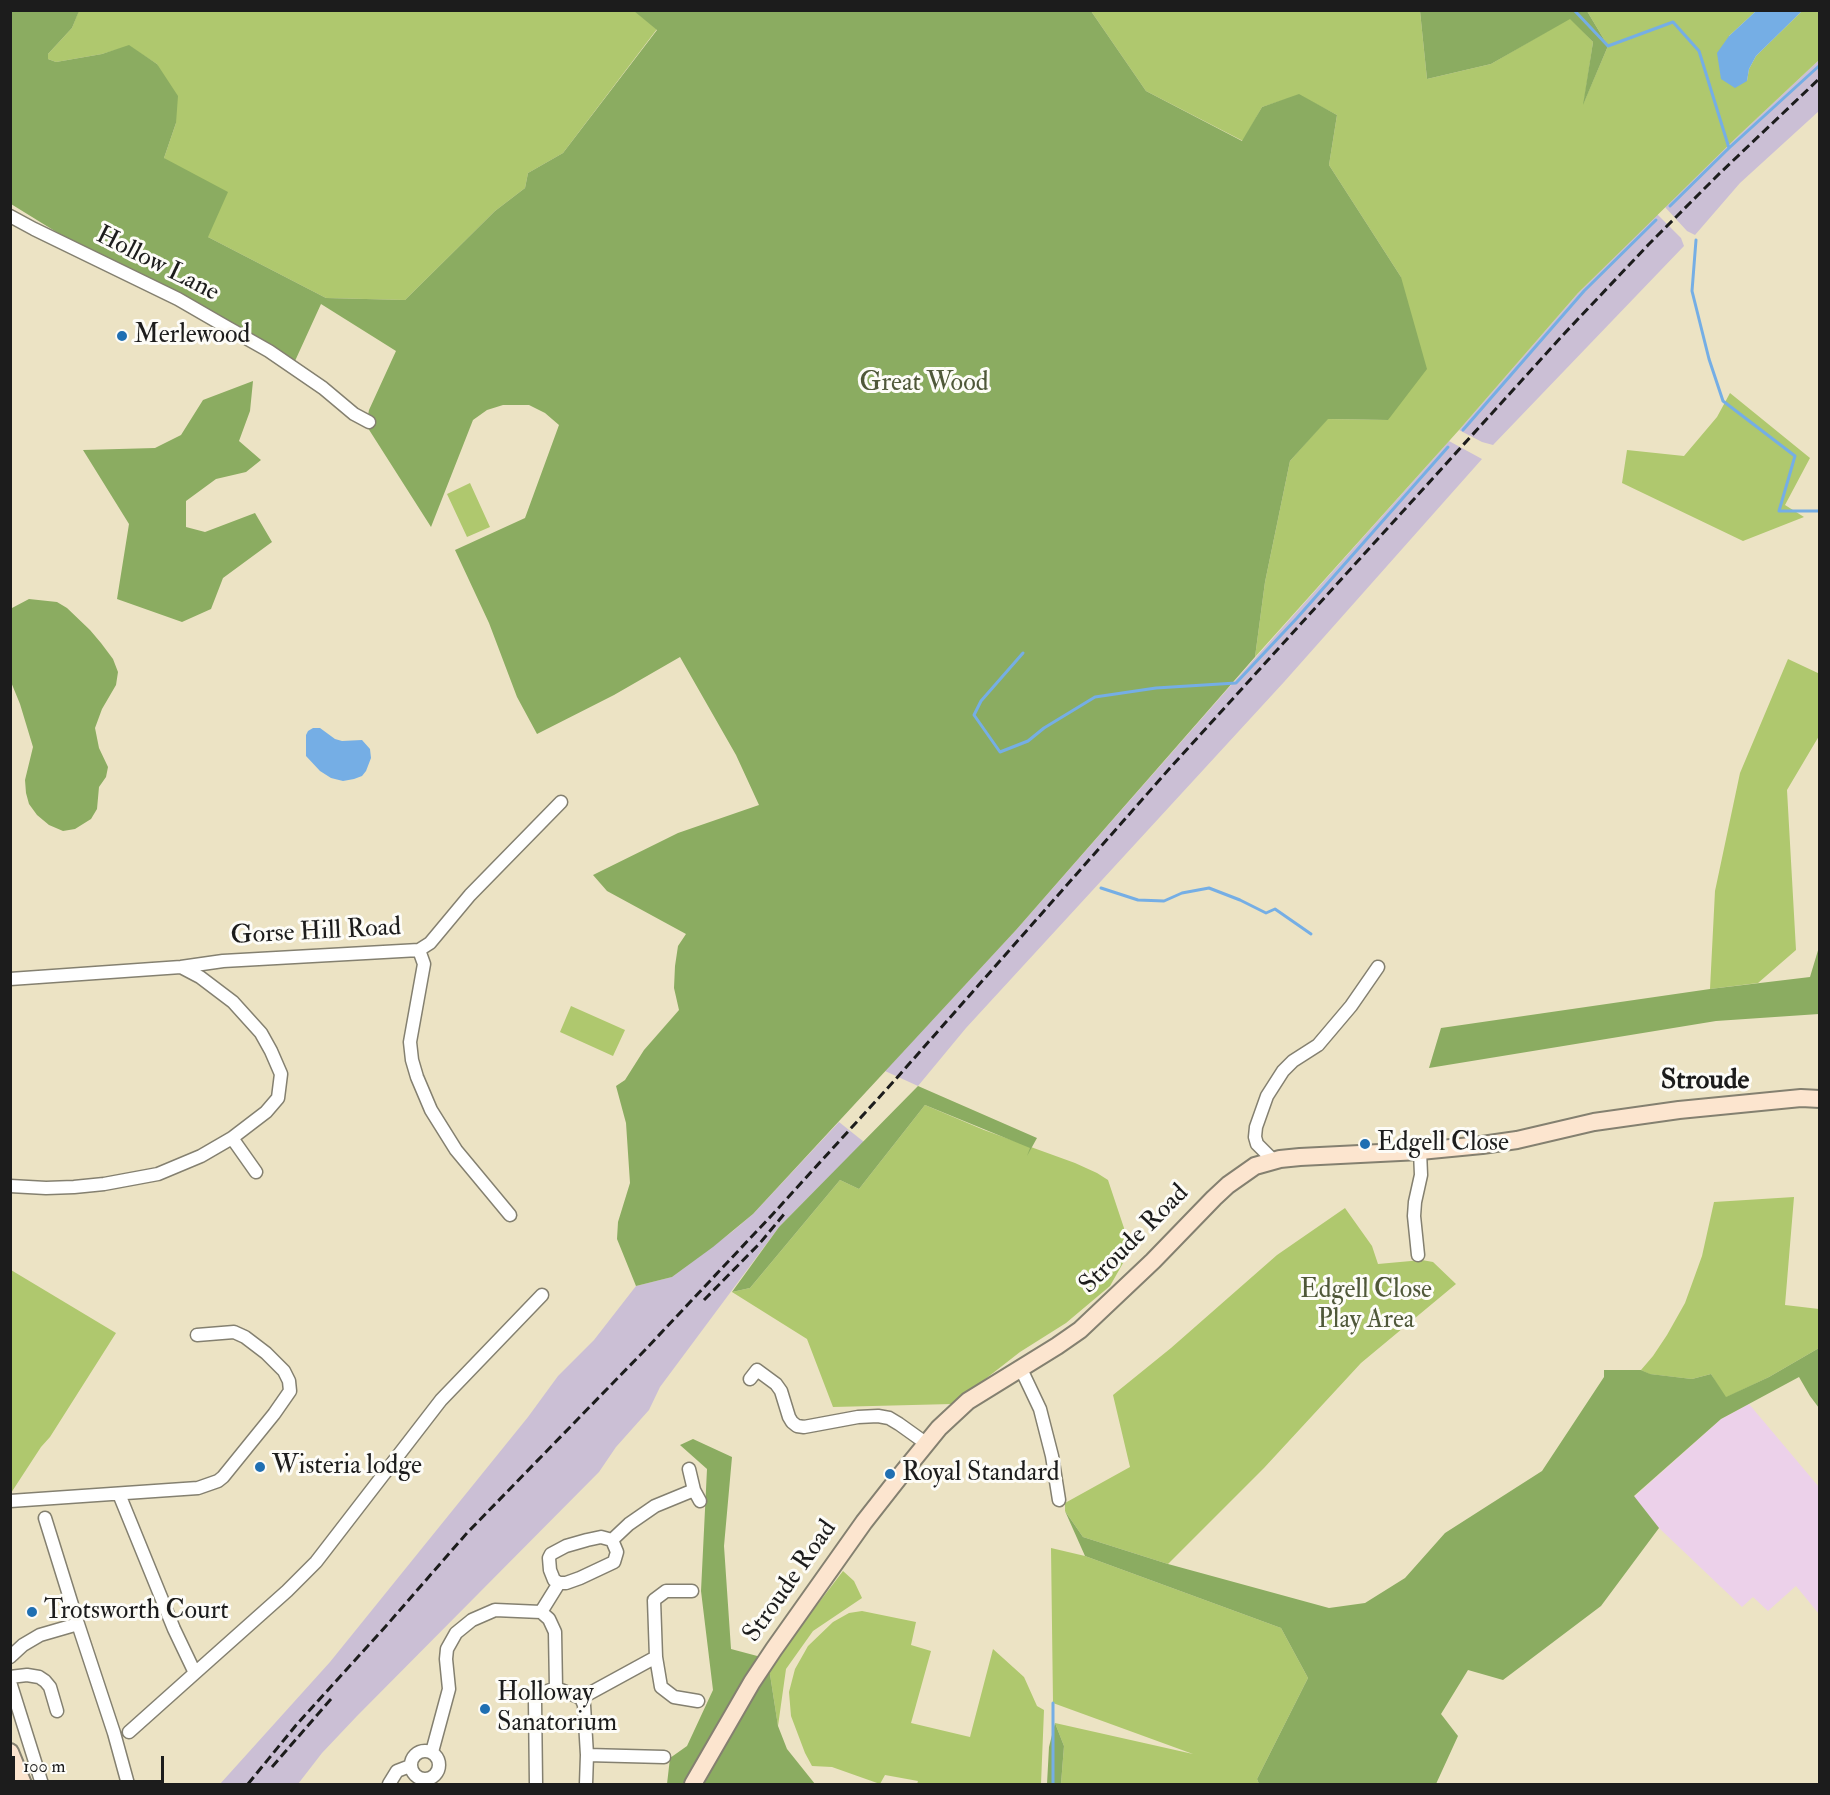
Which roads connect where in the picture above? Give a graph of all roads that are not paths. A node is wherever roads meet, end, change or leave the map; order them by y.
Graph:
1 (10, 216) edge
2 (369, 422) dead end
3 (561, 802) dead end
4 (419, 950) junction
5 (181, 967) junction
6 (1378, 967) dead end
7 (10, 979) edge
8 (1820, 1099) edge
9 (232, 1138) junction
10 (1257, 1144) junction
11 (1420, 1151) junction
12 (1274, 1161) junction
13 (1255, 1166) junction
14 (256, 1172) dead end
15 (10, 1186) edge
16 (510, 1215) dead end
17 (1418, 1255) dead end
18 (542, 1294) dead end
19 (197, 1335) dead end
20 (1021, 1369) junction
21 (750, 1379) dead end
22 (927, 1444) junction
23 (689, 1468) dead end
24 (119, 1494) junction
25 (1059, 1500) dead end
26 (10, 1501) edge
27 (45, 1518) dead end
28 (612, 1540) junction
29 (559, 1583) junction
30 (692, 1591) dead end
31 (541, 1612) junction
32 (78, 1624) junction
33 (10, 1657) edge
34 (656, 1658) junction
35 (195, 1673) junction
36 (10, 1677) edge
37 (10, 1682) edge
38 (556, 1688) junction
39 (581, 1698) junction
40 (698, 1701) dead end
41 (57, 1711) dead end
42 (129, 1732) dead end
43 (10, 1752) edge
44 (432, 1752) junction
45 (587, 1755) junction
46 (664, 1757) dead end
47 (410, 1766) junction
48 (430, 1781) edge
49 (22, 1785) edge
50 (42, 1785) edge
51 (128, 1785) edge
52 (389, 1785) edge
53 (536, 1785) edge
54 (586, 1785) edge
55 (693, 1785) edge

1 - 2 street, Hollow Lane
3 - 4 street, Gorse Hill Road
4 - 5 street, Gorse Hill Road
4 - 16 street
5 - 7 street, Gorse Hill Road
5 - 9 street
6 - 10 street
8 - 11 street, Stroude Road
9 - 14 street
9 - 15 street
10 - 12 street
10 - 13 street
11 - 12 street, Stroude Road
11 - 17 street
12 - 13 street, Stroude Road
13 - 20 street, Stroude Road
18 - 35 street
19 - 24 street
20 - 22 street, Stroude Road
20 - 25 street
21 - 22 street
22 - 55 street, Stroude Road
23 - 28 street
24 - 26 street
24 - 35 street
27 - 32 street
28 - 29 street
28 - 29 street
29 - 31 street
30 - 34 street
31 - 38 street
31 - 44 street
32 - 33 street
32 - 51 street
34 - 39 street
34 - 40 street
35 - 42 street
36 - 41 street
37 - 50 street
38 - 39 street
38 - 53 street
39 - 45 street
43 - 49 street
44 - 47 street
44 - 48 street
45 - 46 street
45 - 54 street
47 - 48 street
47 - 52 street

